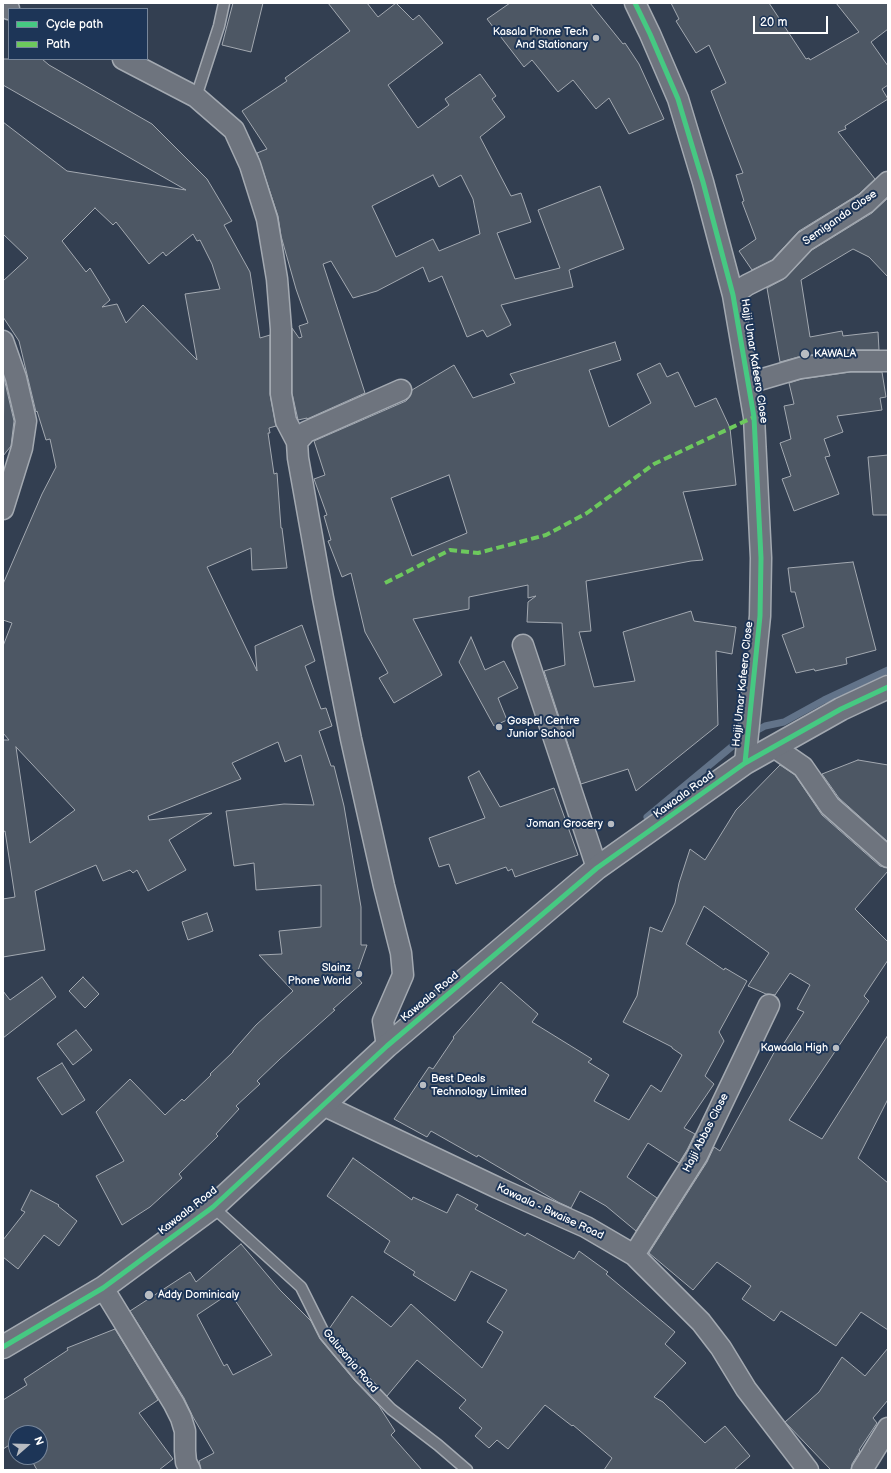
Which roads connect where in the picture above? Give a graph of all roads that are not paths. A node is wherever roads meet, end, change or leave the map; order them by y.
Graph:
1 (224, 3) edge
2 (635, 3) edge
3 (125, 60) edge
4 (196, 97) junction
5 (888, 182) edge
6 (733, 295) junction
7 (3, 341) edge
8 (888, 361) edge
9 (749, 383) junction
10 (402, 390) dead end
11 (297, 442) junction
12 (3, 509) edge
13 (523, 645) dead end
14 (888, 687) edge
15 (774, 747) junction
16 (746, 763) junction
17 (888, 857) edge
18 (597, 868) junction
19 (769, 1005) dead end
20 (387, 1046) junction
21 (322, 1105) junction
22 (213, 1206) junction
23 (634, 1255) junction
24 (102, 1288) junction
25 (3, 1347) edge
26 (888, 1428) edge
27 (190, 1470) edge
28 (467, 1470) edge
29 (808, 1470) edge
30 (862, 1470) edge

1 - 4 lane
2 - 6 street, Hajji Umar Kafeero Close
3 - 4 street
4 - 11 street
5 - 6 street, Semiganda Close
6 - 9 street, Hajji Umar Kafeero Close
7 - 12 street
8 - 9 street
9 - 16 street, Hajji Umar Kafeero Close
10 - 11 street
11 - 20 street
13 - 18 street
14 - 15 street, Kawaala Road
15 - 16 street, Kawaala Road
15 - 17 street
16 - 18 street, Kawaala Road
18 - 20 street, Kawaala Road
19 - 23 street, Hajji Abbas Close
20 - 21 street, Kawaala Road
21 - 22 street, Kawaala Road
21 - 23 street, Kawaala - Bwaise Road
22 - 24 street, Kawaala Road
22 - 28 lane, Galusanja Road
23 - 29 street, Kawaala - Bwaise Road
24 - 25 street, Kawaala Road
24 - 27 street
26 - 30 street

